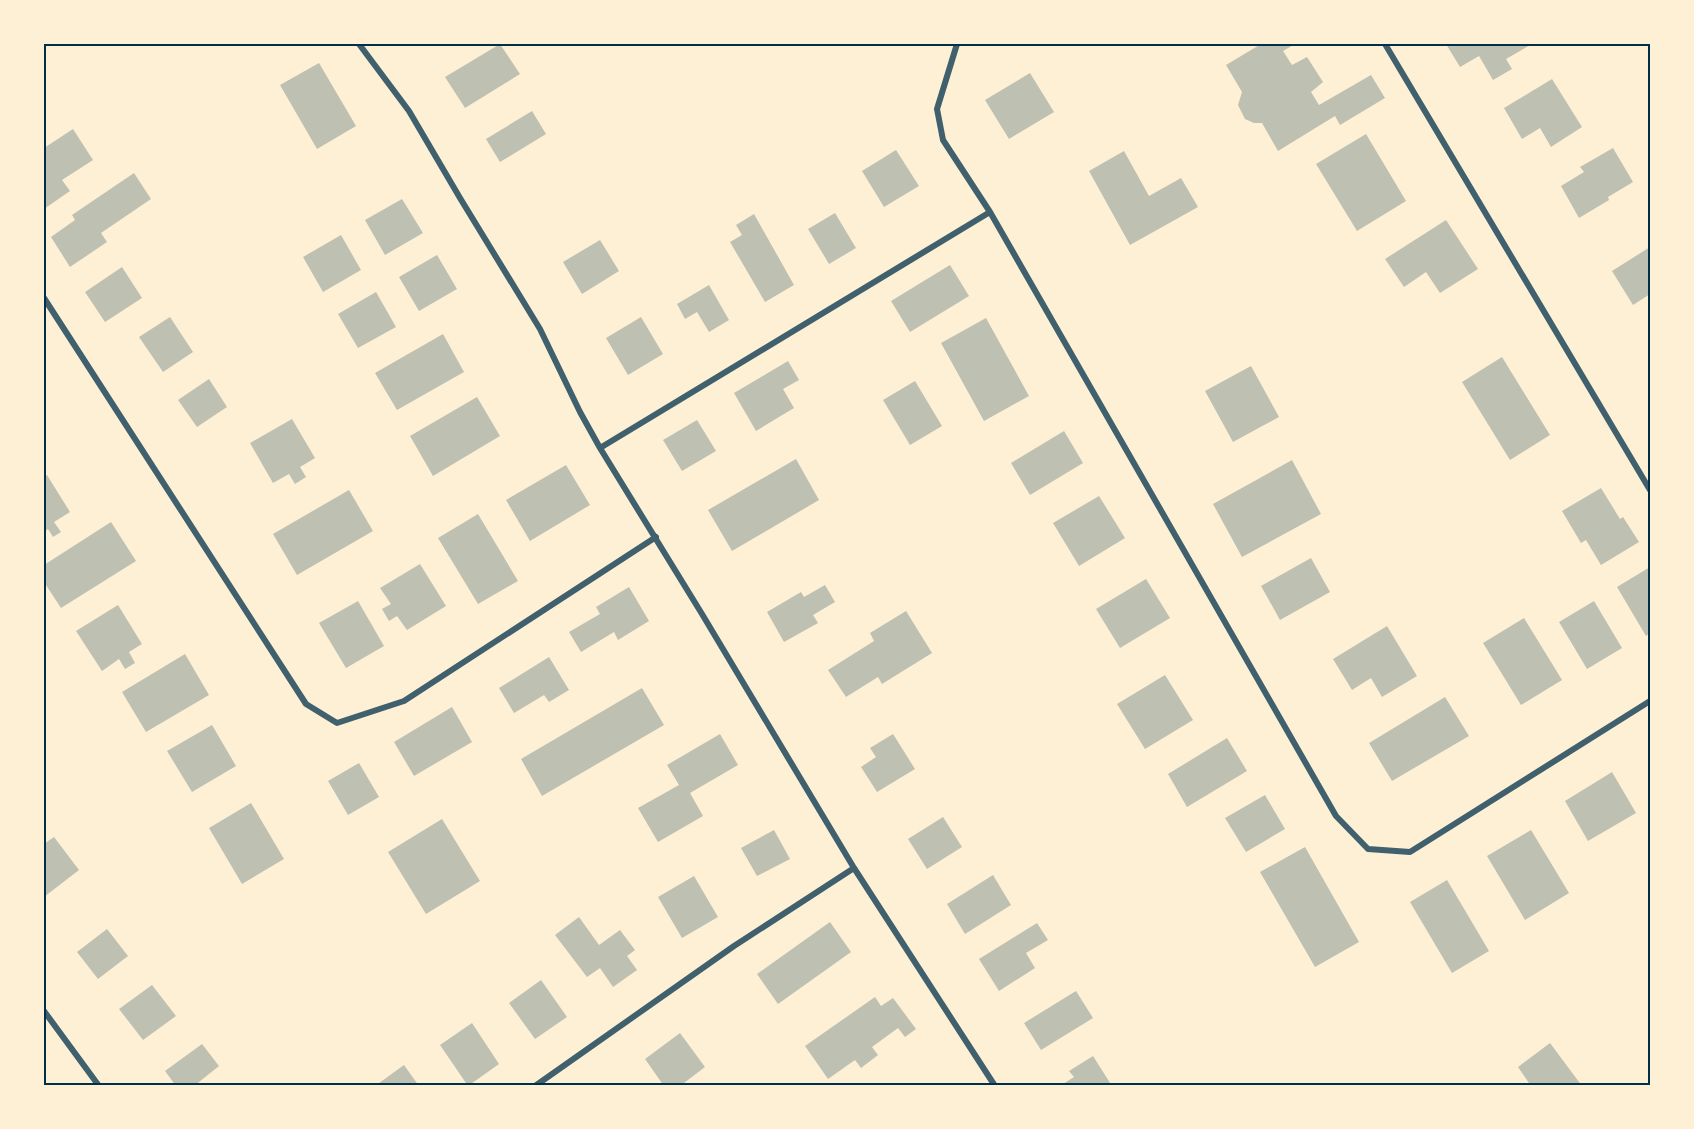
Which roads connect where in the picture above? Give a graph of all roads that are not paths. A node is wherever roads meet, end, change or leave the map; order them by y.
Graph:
1 (359, 44) edge
2 (957, 44) edge
3 (1385, 44) edge
4 (990, 212) junction
5 (44, 298) edge
6 (600, 448) junction
7 (1650, 490) edge
8 (656, 537) junction
9 (1650, 701) edge
10 (854, 868) junction
11 (44, 1011) edge
12 (99, 1086) edge
13 (535, 1086) edge
14 (995, 1086) edge

1 - 6 street
2 - 4 street
3 - 7 street
4 - 6 street
4 - 9 street
5 - 8 street
6 - 8 street
8 - 10 street
10 - 13 street
10 - 14 street
11 - 12 street

